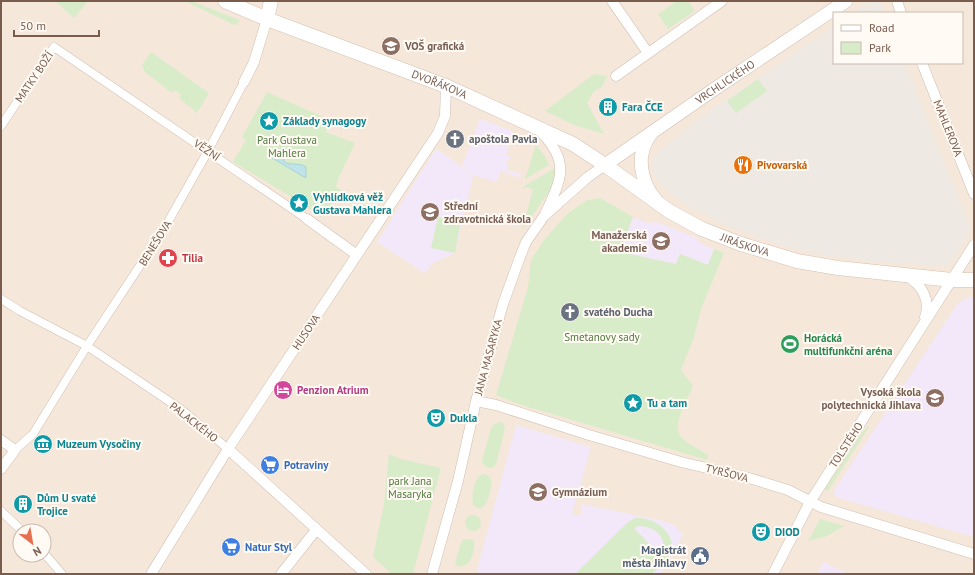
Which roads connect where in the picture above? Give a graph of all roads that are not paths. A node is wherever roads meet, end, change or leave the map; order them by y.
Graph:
1 (225, 1) edge
2 (270, 1) edge
3 (612, 1) edge
4 (722, 1) edge
5 (846, 1) edge
6 (897, 1) edge
7 (902, 12) edge
8 (267, 19) junction
9 (54, 47) joint
10 (648, 54) junction
11 (922, 64) edge
12 (616, 76) dead end
13 (244, 82) joint
14 (446, 86) junction
15 (1, 126) edge
16 (538, 128) junction
17 (653, 131) junction
18 (208, 150) junction
19 (605, 165) junction
20 (974, 194) edge
21 (661, 206) junction
22 (544, 216) junction
23 (307, 219) joint
24 (974, 244) edge
25 (357, 256) junction
26 (905, 275) junction
27 (952, 280) junction
28 (974, 280) edge
29 (1, 298) edge
30 (920, 329) junction
31 (87, 346) junction
32 (476, 401) junction
33 (1, 440) edge
34 (228, 449) junction
35 (15, 450) junction
36 (1, 469) edge
37 (810, 502) junction
38 (1, 511) edge
39 (14, 523) edge
40 (316, 530) junction
41 (974, 554) edge
42 (52, 562) edge
43 (62, 574) edge
44 (151, 574) edge
45 (281, 574) edge
46 (366, 574) edge
47 (432, 574) edge
48 (773, 574) edge

1 - 8 main road, DVOŘÁKOVA
2 - 8 main road
3 - 10 street
4 - 10 street
5 - 17 street, VRCHLICKÉHO
6 - 7 street
8 - 13 street, BENEŠOVA
8 - 14 main road, DVOŘÁKOVA
9 - 15 street, MATKY BOŽÍ
9 - 18 street, VĚŽNÍ
10 - 12 street
11 - 20 street, MAHLEROVA
13 - 18 street, BENEŠOVA
14 - 16 main road, DVOŘÁKOVA
14 - 25 street, HUSOVA
16 - 19 main road, DVOŘÁKOVA
16 - 22 street, JANA MASARYKA
17 - 19 street, VRCHLICKÉHO
17 - 21 street
18 - 23 street, VĚŽNÍ
18 - 31 street, BENEŠOVA
19 - 21 main road, JIRÁSKOVA
19 - 22 street, JANA MASARYKA
21 - 26 main road, JIRÁSKOVA
22 - 32 street, JANA MASARYKA
23 - 25 street, VĚŽNÍ
24 - 27 street
25 - 34 street, HUSOVA
26 - 27 main road, JIRÁSKOVA
26 - 30 street
27 - 28 main road, JIRÁSKOVA
27 - 30 street, TOLSTÉHO
29 - 31 street, PALACKÉHO
30 - 37 street, TOLSTÉHO
31 - 34 street, PALACKÉHO
31 - 35 street, BENEŠOVA
32 - 37 street, TYRŠOVA
32 - 47 street, JANA MASARYKA
33 - 35 street
34 - 40 street, PALACKÉHO
34 - 44 street, HUSOVA
35 - 36 street
37 - 41 street, TYRŠOVA
37 - 48 street, TOLSTÉHO
38 - 39 street
40 - 45 street
40 - 46 street, PALACKÉHO
42 - 43 street

